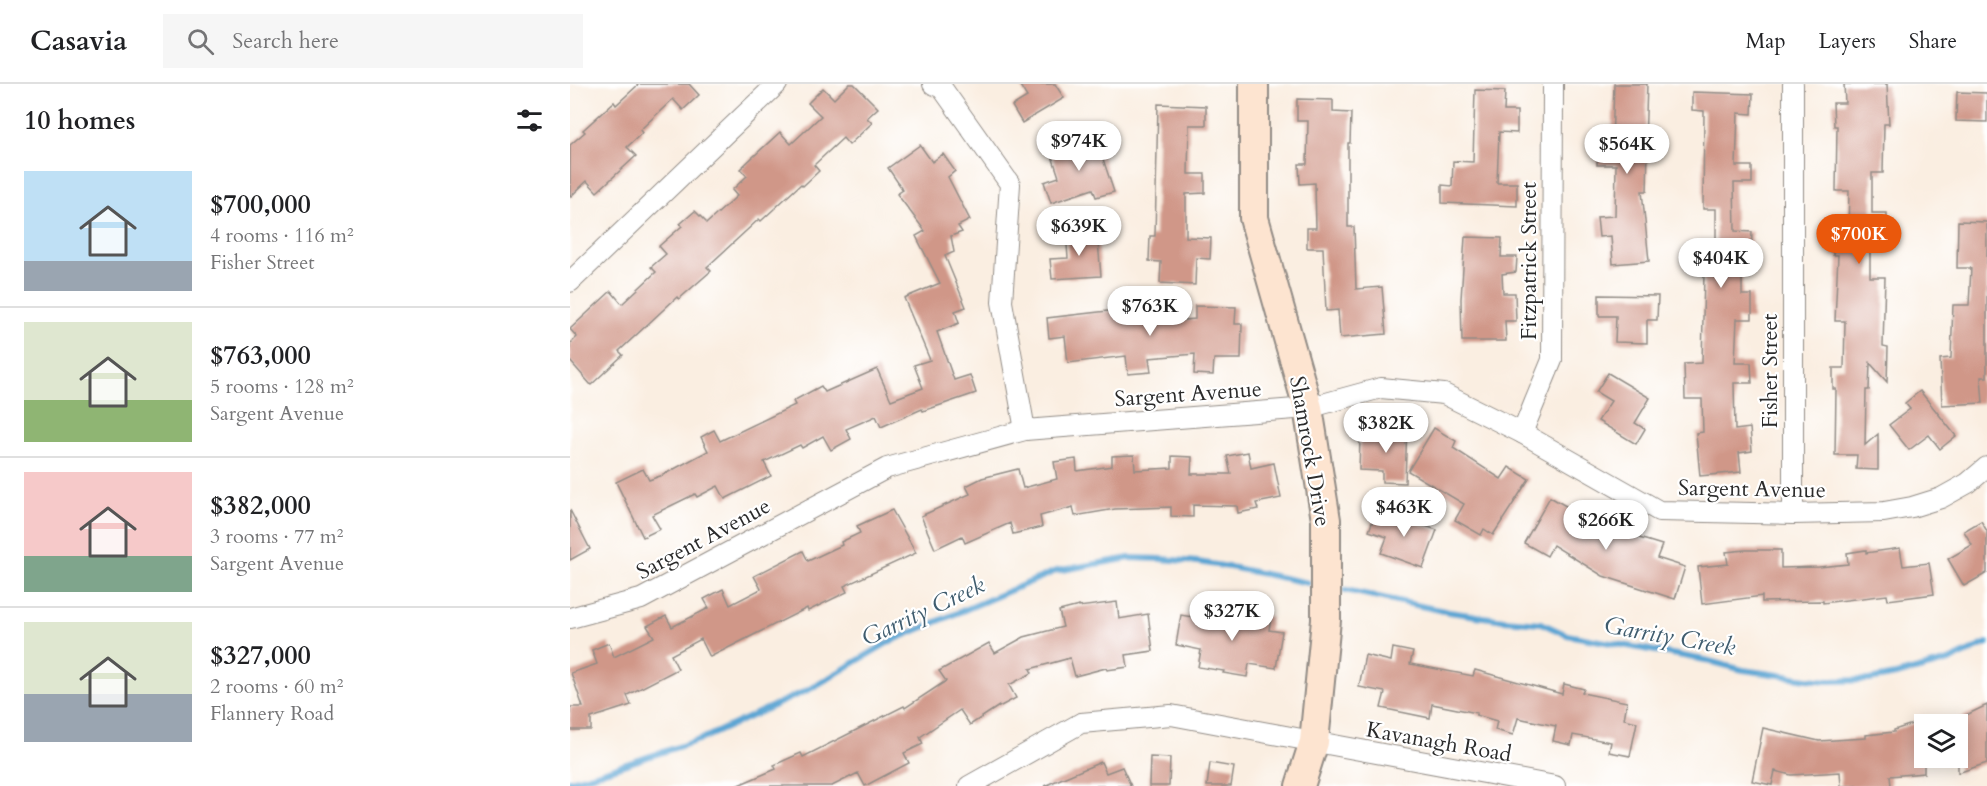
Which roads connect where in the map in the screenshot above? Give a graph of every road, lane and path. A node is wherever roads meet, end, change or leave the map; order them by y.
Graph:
1 (777, 84) edge
2 (933, 84) edge
3 (1254, 84) edge
4 (1553, 84) edge
5 (1793, 84) edge
6 (570, 282) edge
7 (1308, 408) junction
8 (1025, 430) junction
9 (1522, 433) junction
10 (1987, 467) edge
11 (1792, 514) junction
12 (570, 618) edge
13 (1314, 742) junction
14 (969, 786) edge
15 (1300, 786) edge
16 (1555, 786) edge

1 - 6 street
2 - 8 street
3 - 7 street, Shamrock Drive
4 - 9 street, Fitzpatrick Street
5 - 11 street, Fisher Street
7 - 8 street, Sargent Avenue
7 - 9 street, Sargent Avenue
7 - 13 street, Shamrock Drive
8 - 12 street, Sargent Avenue
9 - 11 street, Sargent Avenue
10 - 11 street, Sargent Avenue
13 - 14 street, Kavanagh Road
13 - 15 street, Shamrock Drive
13 - 16 street, Kavanagh Road

